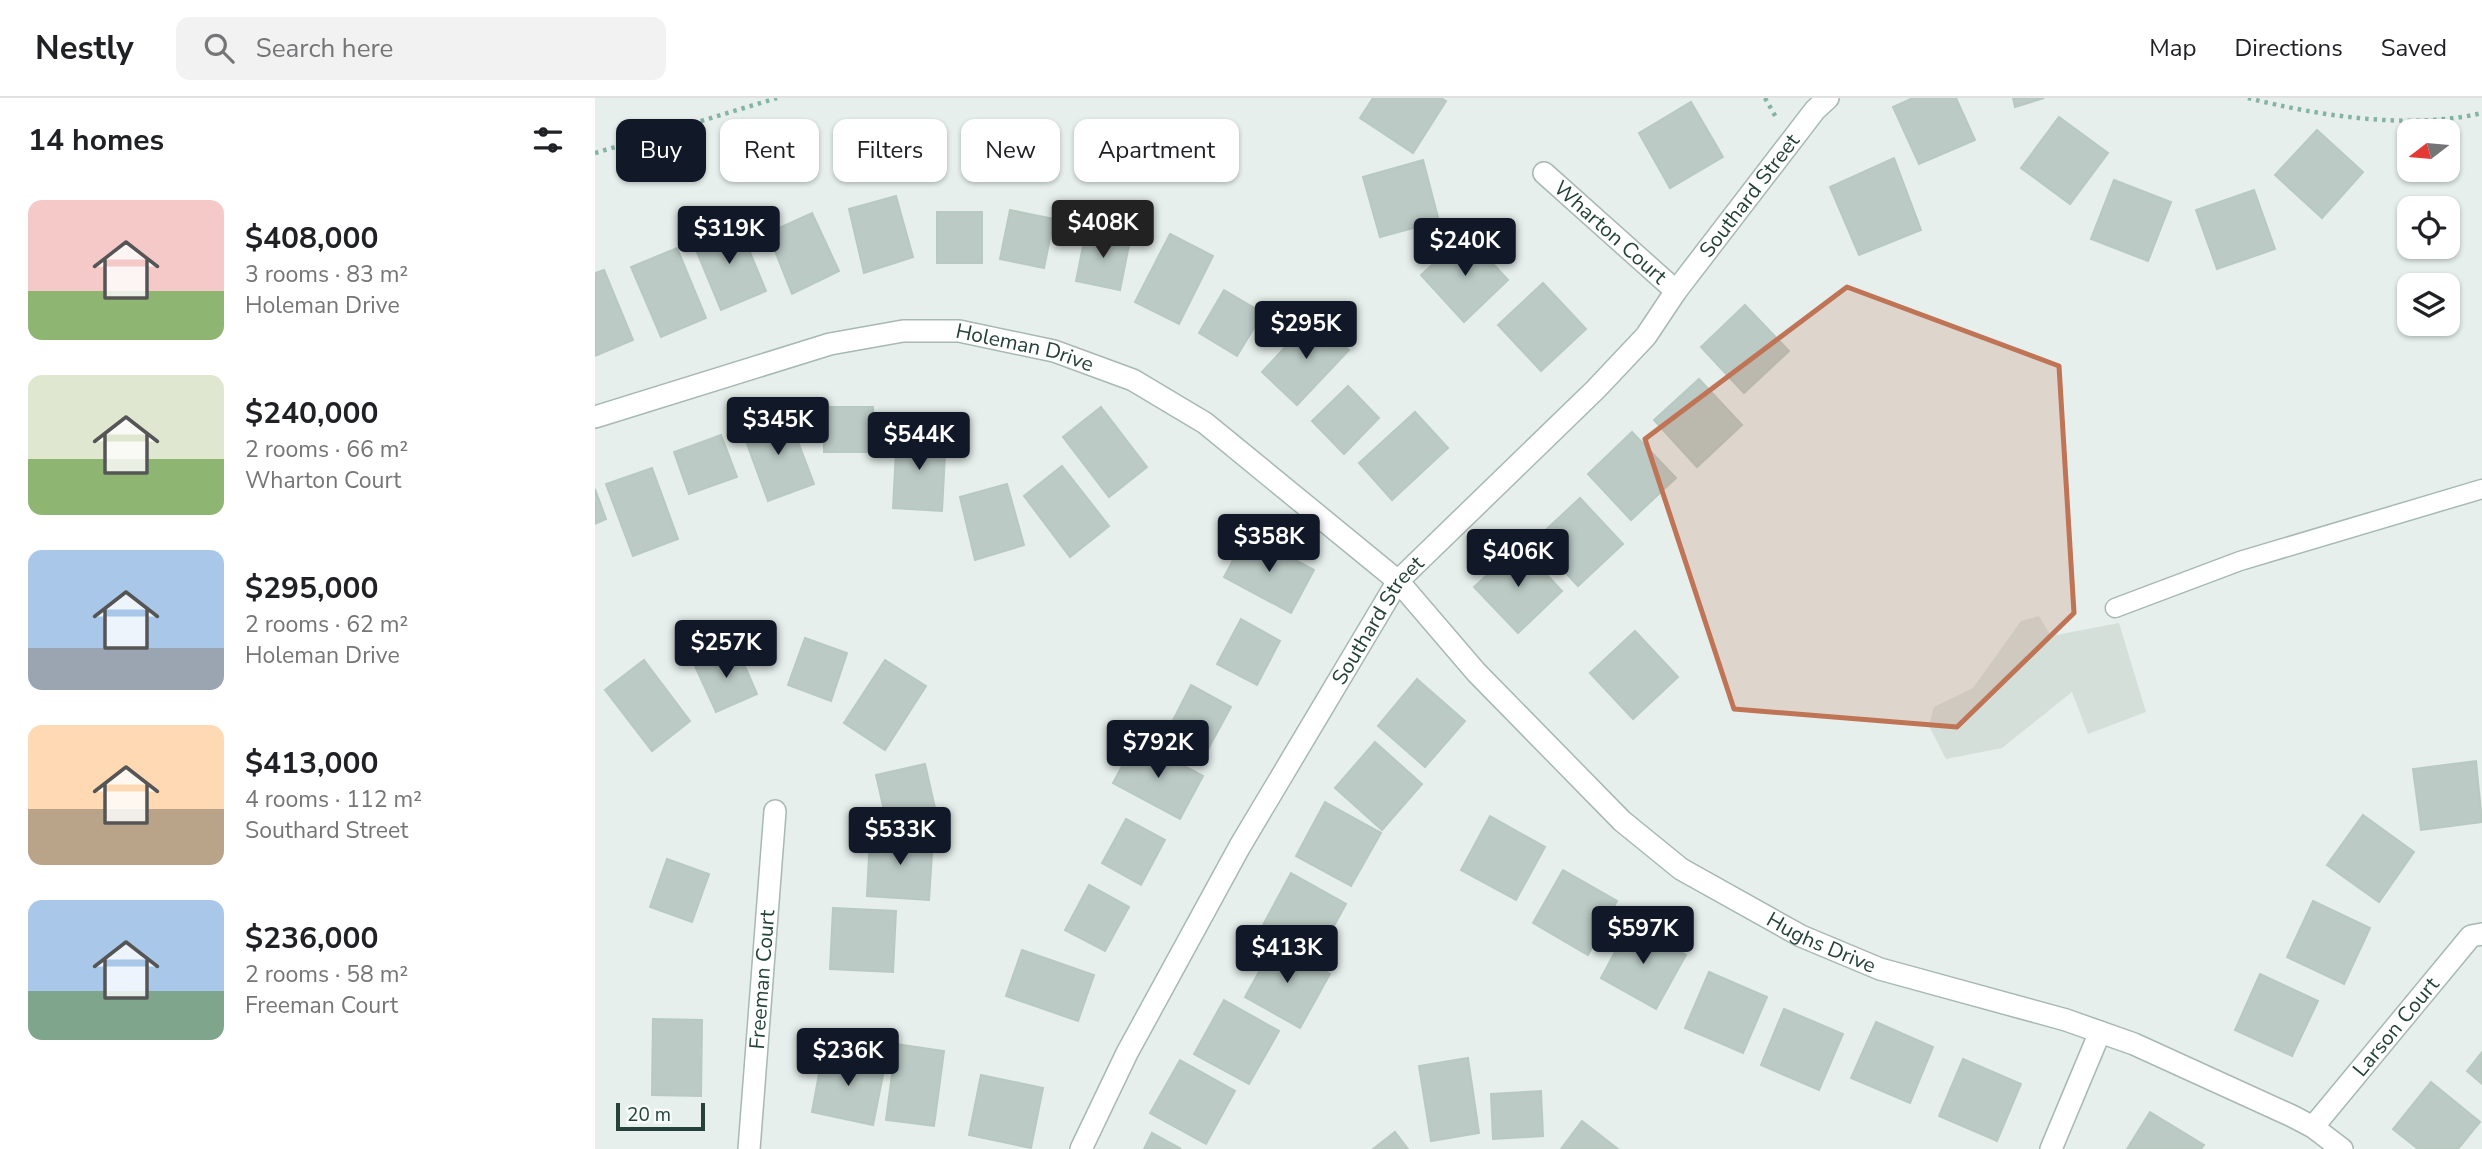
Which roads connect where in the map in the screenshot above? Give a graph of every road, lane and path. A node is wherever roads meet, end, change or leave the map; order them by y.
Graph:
1 (777, 98) edge
2 (1828, 98) edge
3 (2248, 98) edge
4 (2482, 113) edge
5 (595, 153) edge
6 (1544, 173) dead end
7 (1676, 291) junction
8 (595, 417) edge
9 (2482, 489) edge
10 (1398, 580) junction
11 (2115, 608) dead end
12 (775, 811) dead end
13 (2482, 934) edge
14 (2100, 1032) junction
15 (2313, 1127) junction
16 (749, 1149) edge
17 (1081, 1149) edge
18 (2050, 1149) edge
19 (2341, 1149) edge

1 - 5 path
2 - 7 street, Southard Street
3 - 4 path
6 - 7 street, Wharton Court
7 - 10 street, Southard Street
8 - 10 street, Holeman Drive
9 - 11 lane
10 - 14 street, Hughs Drive
10 - 17 street, Southard Street
12 - 16 street, Freeman Court
13 - 15 street, Larson Court
14 - 15 street, Hughs Drive
14 - 18 street
15 - 19 street, Hughs Drive

